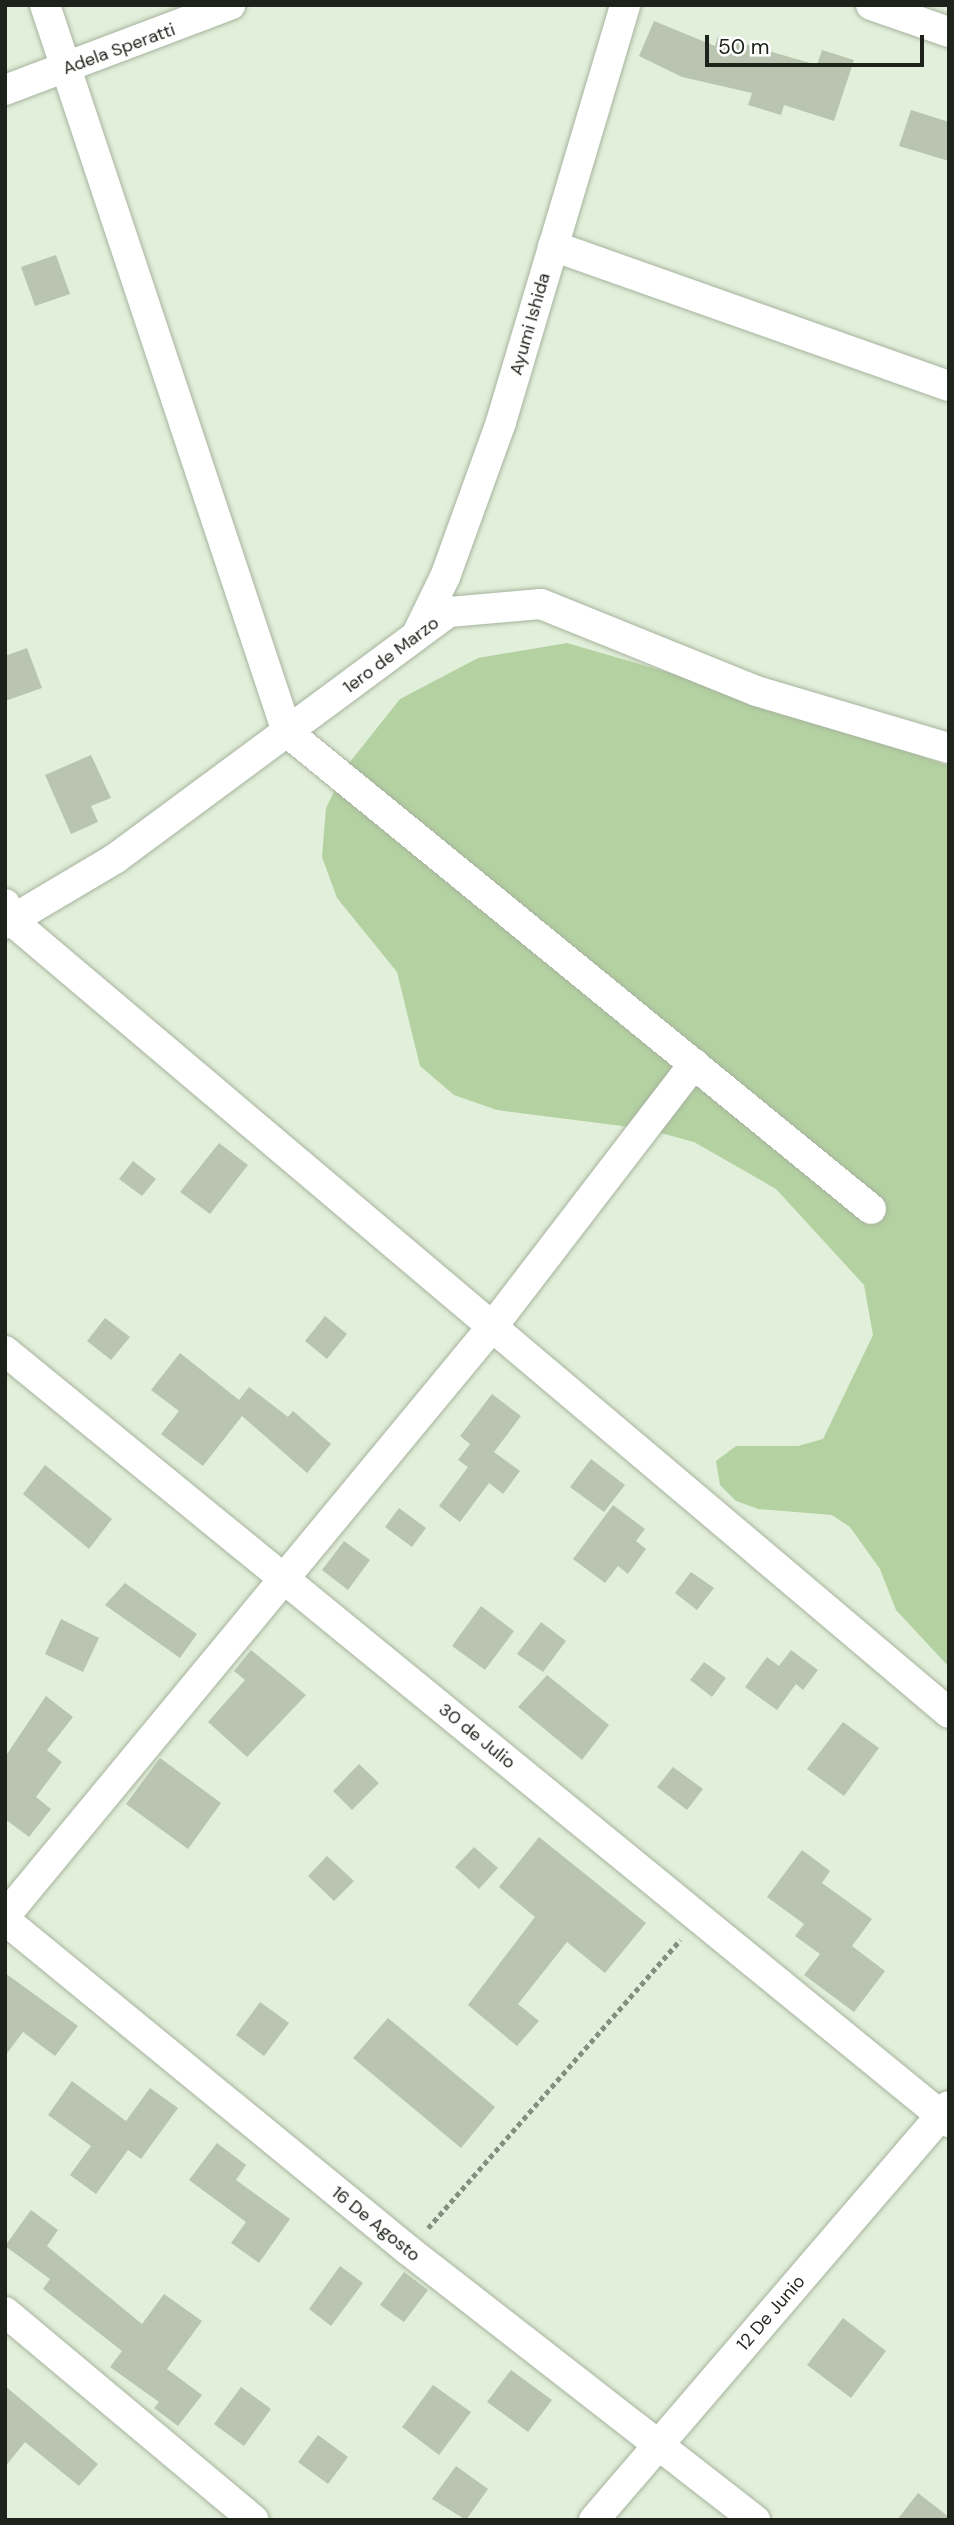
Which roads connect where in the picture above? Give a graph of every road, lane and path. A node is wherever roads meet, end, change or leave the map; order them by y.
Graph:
1 (45, 5) edge
2 (230, 5) edge
3 (625, 5) edge
4 (871, 5) edge
5 (949, 32) edge
6 (66, 68) junction
7 (5, 90) edge
8 (553, 246) junction
9 (949, 386) edge
10 (417, 635) junction
11 (287, 732) junction
12 (949, 748) edge
13 (7, 916) edge
14 (694, 1064) junction
15 (871, 1209) dead end
16 (492, 1327) junction
17 (5, 1351) edge
18 (283, 1578) junction
19 (949, 1713) edge
20 (5, 1918) edge
21 (699, 1918) junction
22 (946, 2115) edge
23 (408, 2250) junction
24 (5, 2312) edge
25 (660, 2441) junction
26 (254, 2520) edge
27 (594, 2520) edge
28 (755, 2520) edge

1 - 6 street
2 - 6 street, Adela Speratti
3 - 8 street, Ayumi Ishida
4 - 5 street
6 - 7 street, Adela Speratti
6 - 11 street
8 - 9 street
8 - 10 street, Ayumi Ishida
10 - 11 street, 1ero de Marzo
10 - 12 street, 1ero de Marzo
11 - 13 street, 1ero de Marzo
11 - 14 street
13 - 16 street
14 - 15 street
14 - 16 street
16 - 18 street
16 - 19 street
17 - 18 street, 30 de Julio
18 - 20 street
18 - 21 street, 30 de Julio
20 - 23 street, 16 De Agosto
21 - 22 street, 30 de Julio
21 - 23 path
22 - 25 street, 12 De Junio
23 - 25 street, 16 De Agosto
24 - 26 street
25 - 27 street, 12 De Junio
25 - 28 street, 16 De Agosto

